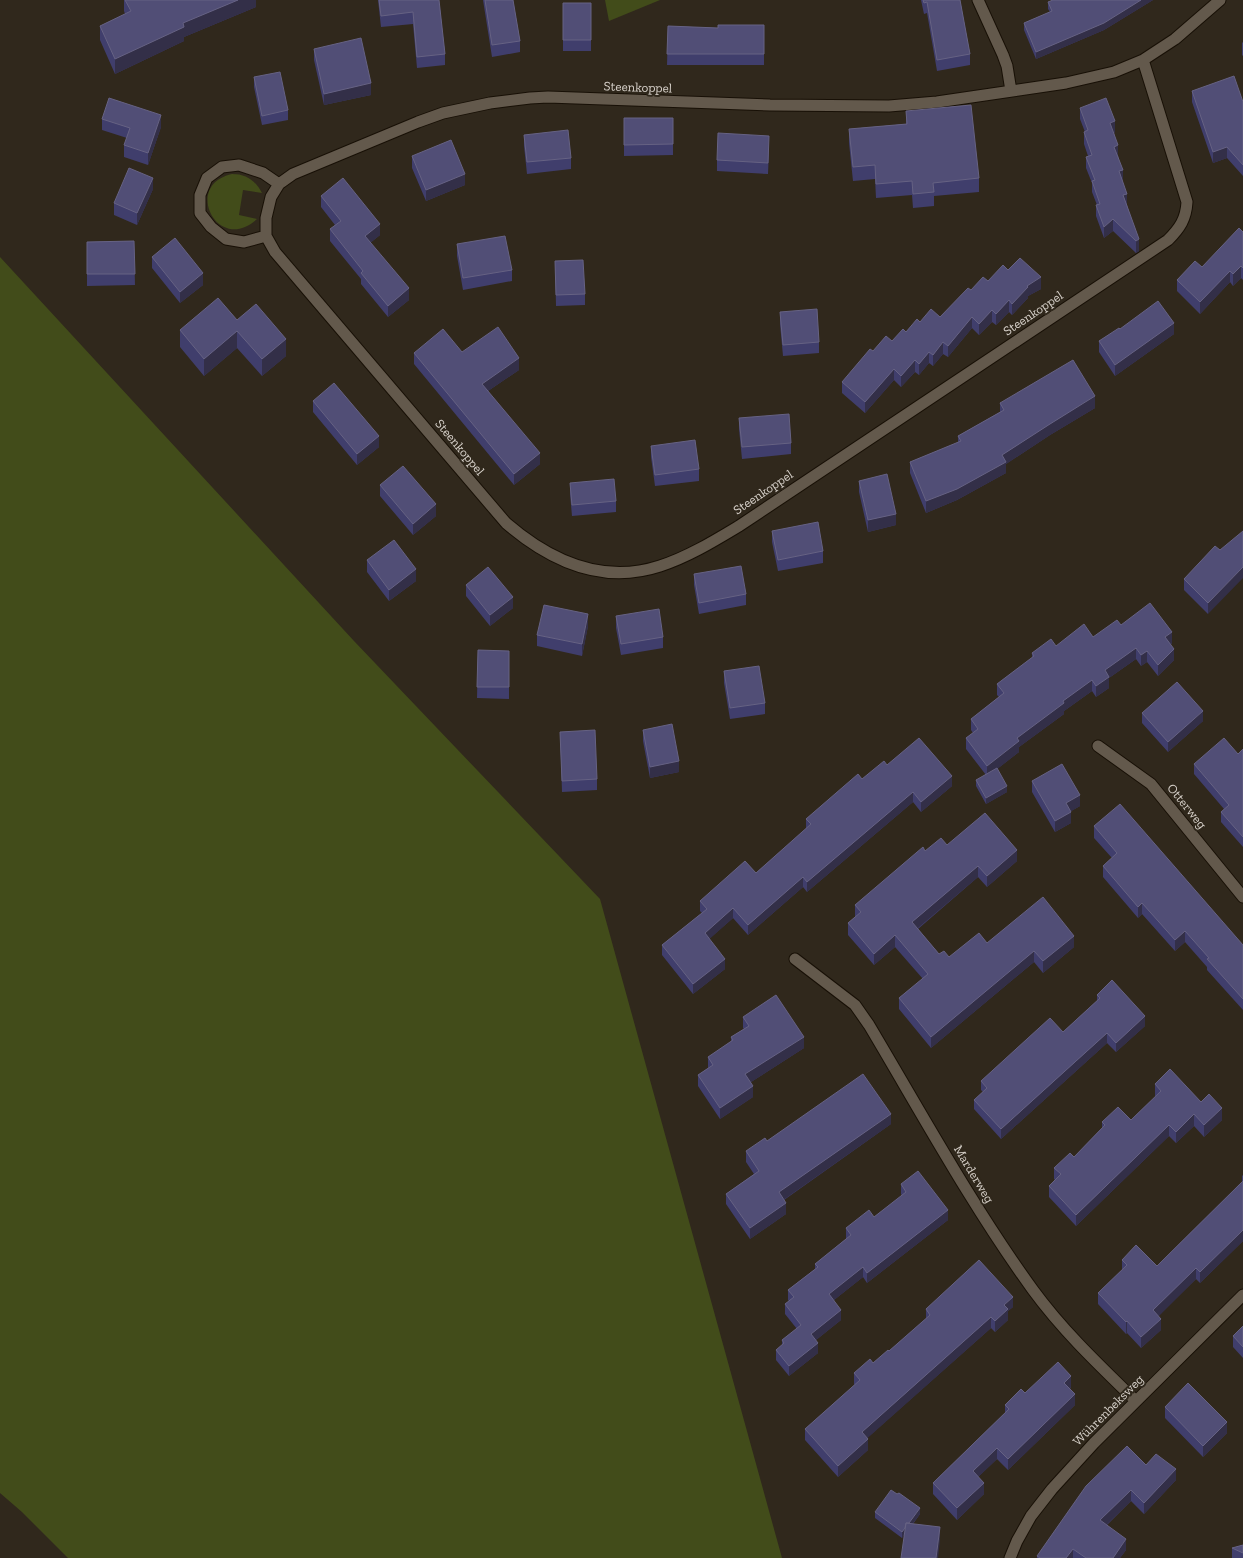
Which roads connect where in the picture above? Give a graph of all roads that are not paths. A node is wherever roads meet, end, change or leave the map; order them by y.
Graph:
1 (978, 0) edge
2 (1220, 0) edge
3 (1144, 60) junction
4 (1011, 91) junction
5 (279, 184) junction
6 (266, 236) junction
7 (1098, 746) dead end
8 (1243, 898) edge
9 (795, 958) dead end
10 (1243, 1295) edge
11 (1136, 1400) junction
12 (1010, 1558) edge

1 - 4 street
2 - 3 street, Steenkoppel
3 - 4 street, Steenkoppel
3 - 6 street, Steenkoppel
4 - 5 street, Steenkoppel
5 - 6 street, Steenkoppel
5 - 6 street
7 - 8 street, Otterweg
9 - 11 street, Marderweg
10 - 11 street, Wührenbeksweg
11 - 12 street, Wührenbeksweg

